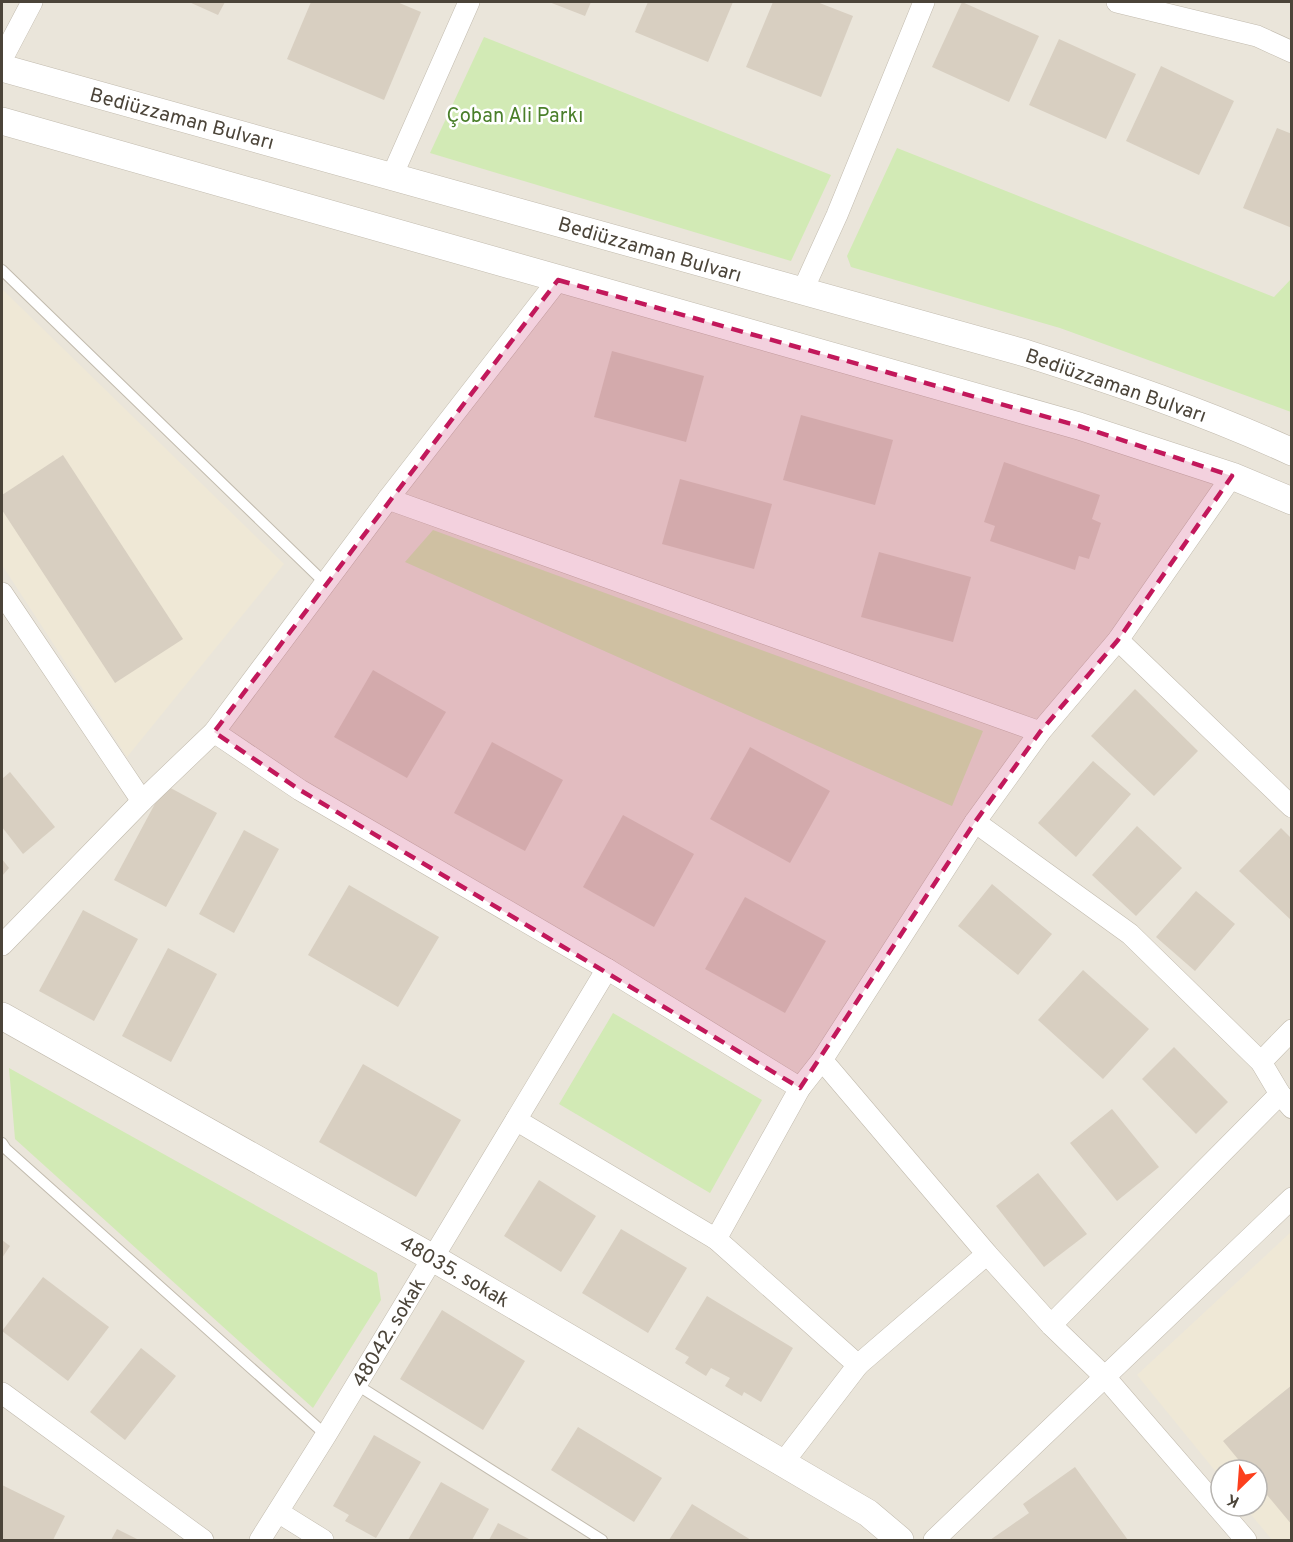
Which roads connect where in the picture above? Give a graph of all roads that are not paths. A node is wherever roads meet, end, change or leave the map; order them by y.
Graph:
1 (32, 2) edge
2 (469, 2) edge
3 (924, 2) edge
4 (1117, 2) edge
5 (1292, 52) edge
6 (2, 59) edge
7 (2, 68) edge
8 (2, 122) edge
9 (392, 176) junction
10 (2, 270) edge
11 (558, 280) junction
12 (802, 292) junction
13 (1292, 452) edge
14 (1232, 476) junction
15 (388, 499) junction
16 (1292, 501) edge
17 (325, 583) junction
18 (2, 593) edge
19 (1118, 640) junction
20 (214, 732) junction
21 (1040, 732) junction
22 (142, 801) junction
23 (1292, 807) edge
24 (975, 822) junction
25 (2, 945) edge
26 (607, 969) junction
27 (2, 1016) edge
28 (1292, 1030) edge
29 (822, 1060) junction
30 (1261, 1062) junction
31 (800, 1088) junction
32 (1286, 1101) edge
33 (516, 1120) junction
34 (2, 1143) edge
35 (1292, 1198) edge
36 (716, 1239) junction
37 (987, 1254) junction
38 (433, 1258) junction
39 (1051, 1325) junction
40 (858, 1365) junction
41 (1105, 1377) junction
42 (357, 1385) junction
43 (3, 1399) edge
44 (326, 1435) junction
45 (783, 1464) junction
46 (278, 1512) junction
47 (203, 1540) edge
48 (260, 1540) edge
49 (323, 1540) edge
50 (602, 1540) edge
51 (900, 1540) edge
52 (934, 1540) edge
53 (1246, 1540) edge

1 - 6 street
2 - 9 street
3 - 12 street
4 - 5 street
7 - 9 street, Bediüzzaman Bulvarı
8 - 11 street
9 - 12 street, Bediüzzaman Bulvarı
10 - 17 lane
11 - 14 street
11 - 15 street
12 - 13 street, Bediüzzaman Bulvarı
14 - 16 street
14 - 19 street
15 - 17 street
15 - 21 street
17 - 20 street
18 - 22 street
19 - 21 street
19 - 23 street
20 - 22 street
20 - 26 street
21 - 24 street
22 - 25 street
24 - 29 street
24 - 30 street
26 - 31 street
26 - 33 street, 48042. sokak
27 - 38 street, 48035. sokak
28 - 30 street
29 - 31 street
29 - 37 street
30 - 32 street
31 - 36 street
32 - 39 street
33 - 36 street
33 - 38 street, 48042. sokak
34 - 44 lane
35 - 41 street
36 - 40 street
37 - 39 street
37 - 40 street
38 - 42 street, 48042. sokak
38 - 45 street, 48035. sokak
39 - 41 street
40 - 45 street
41 - 52 street
41 - 53 street
42 - 44 street, 48042. sokak
42 - 50 lane
43 - 47 street
44 - 46 street, 48042. sokak
45 - 51 street, 48035. sokak
46 - 48 street, 48042. sokak
46 - 49 street

